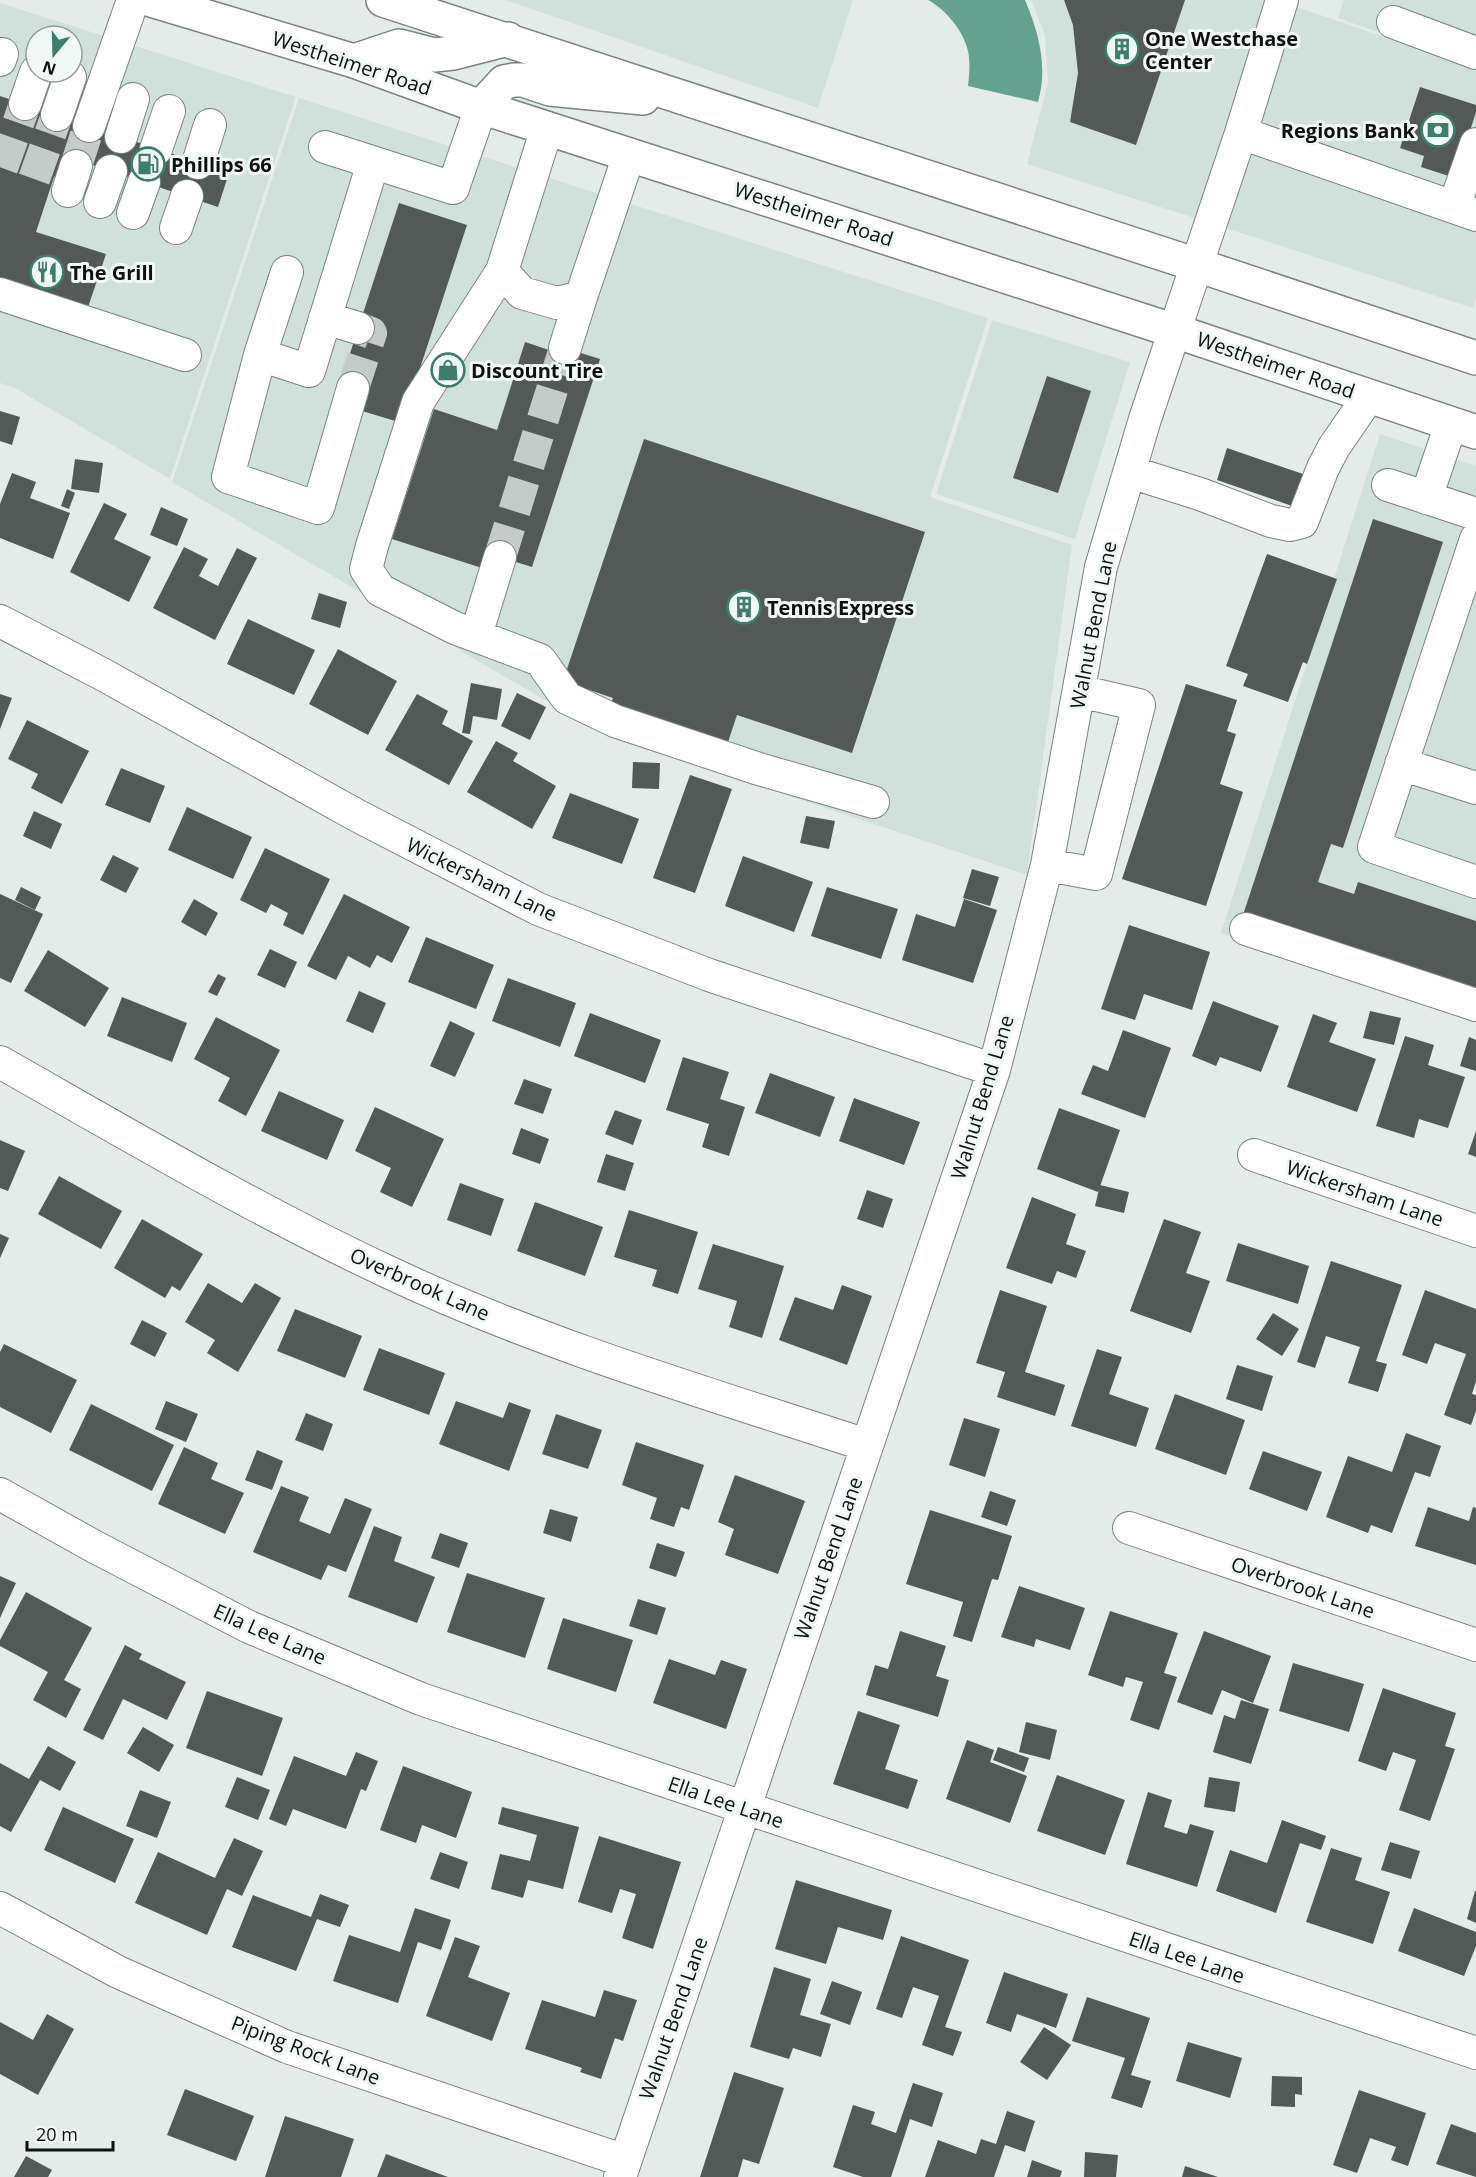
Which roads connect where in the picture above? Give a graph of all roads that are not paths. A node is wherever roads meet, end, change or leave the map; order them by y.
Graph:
1 (133, 0) edge
2 (151, 0) edge
3 (383, 0) edge
4 (1282, 0) edge
5 (1393, 22) dead end
6 (508, 39) junction
7 (1471, 51) edge
8 (354, 61) junction
9 (32, 84) edge
10 (68, 84) edge
11 (133, 99) dead end
12 (25, 105) tunnel mouth
13 (707, 105) junction
14 (481, 107) junction
15 (169, 111) dead end
16 (57, 115) tunnel mouth
17 (89, 126) tunnel mouth
18 (210, 126) dead end
19 (547, 128) junction
20 (1240, 133) junction
21 (121, 137) tunnel mouth
22 (1476, 144) edge
23 (325, 147) dead end
24 (156, 149) dead end
25 (629, 155) junction
26 (198, 163) dead end
27 (373, 164) junction
28 (111, 171) tunnel mouth
29 (144, 182) dead end
30 (187, 196) dead end
31 (100, 202) dead end
32 (1465, 211) edge
33 (133, 213) dead end
34 (176, 228) dead end
35 (1197, 265) junction
36 (502, 271) junction
37 (286, 272) dead end
38 (0, 294) edge
39 (581, 297) junction
40 (325, 318) junction
41 (358, 328) dead end
42 (1175, 331) junction
43 (565, 348) tunnel mouth
44 (185, 355) dead end
45 (260, 355) junction
46 (1476, 358) edge
47 (353, 388) tunnel mouth
48 (1369, 396) junction
49 (1463, 428) edge
50 (1130, 472) junction
51 (1388, 485) dead end
52 (1426, 498) junction
53 (1476, 514) edge
54 (1476, 539) edge
55 (500, 557) tunnel mouth
56 (0, 621) edge
57 (476, 635) junction
58 (1079, 691) junction
59 (1401, 764) junction
60 (1476, 788) edge
61 (873, 802) dead end
62 (1047, 865) junction
63 (1476, 882) edge
64 (1246, 929) dead end
65 (1476, 1005) edge
66 (0, 1062) edge
67 (994, 1070) junction
68 (1254, 1155) dead end
69 (1476, 1231) edge
70 (866, 1445) junction
71 (0, 1494) edge
72 (1129, 1528) dead end
73 (1476, 1645) edge
74 (743, 1808) junction
75 (0, 1908) edge
76 (1476, 2053) edge
77 (622, 2169) edge

1 - 17 street
2 - 8 main road, Westheimer Road
3 - 6 main road
4 - 20 street, Walnut Bend Lane
5 - 7 street
6 - 8 main road
6 - 13 main road
8 - 14 main road, Westheimer Road
9 - 12 street
10 - 16 street
11 - 21 street
13 - 14 main road
13 - 35 main road
14 - 19 main road, Westheimer Road
14 - 27 street
15 - 24 street
18 - 26 street
19 - 25 main road, Westheimer Road
19 - 36 street
20 - 32 street
20 - 35 street, Walnut Bend Lane
22 - 32 street
23 - 27 street
25 - 39 street
25 - 42 main road, Westheimer Road
27 - 40 street
28 - 31 street
29 - 33 street
30 - 34 street
35 - 42 street, Walnut Bend Lane
35 - 46 main road
36 - 39 street
36 - 57 street
37 - 45 street
38 - 44 street
39 - 43 street
40 - 41 street
40 - 45 street
42 - 48 main road, Westheimer Road
42 - 50 street, Walnut Bend Lane
45 - 47 street
48 - 49 main road, Westheimer Road
48 - 50 street
49 - 52 street
50 - 58 street, Walnut Bend Lane
51 - 52 street
52 - 53 street
54 - 59 street
55 - 57 street
56 - 67 street, Wickersham Lane
57 - 61 street
58 - 62 street, Walnut Bend Lane
58 - 62 street
59 - 60 street
59 - 63 street
62 - 67 street, Walnut Bend Lane
64 - 65 street
66 - 70 street, Overbrook Lane
67 - 70 street, Walnut Bend Lane
68 - 69 street, Wickersham Lane
70 - 74 street, Walnut Bend Lane
71 - 74 street, Ella Lee Lane
72 - 73 street, Overbrook Lane
74 - 76 street, Ella Lee Lane
74 - 77 street, Walnut Bend Lane
75 - 77 street, Piping Rock Lane

